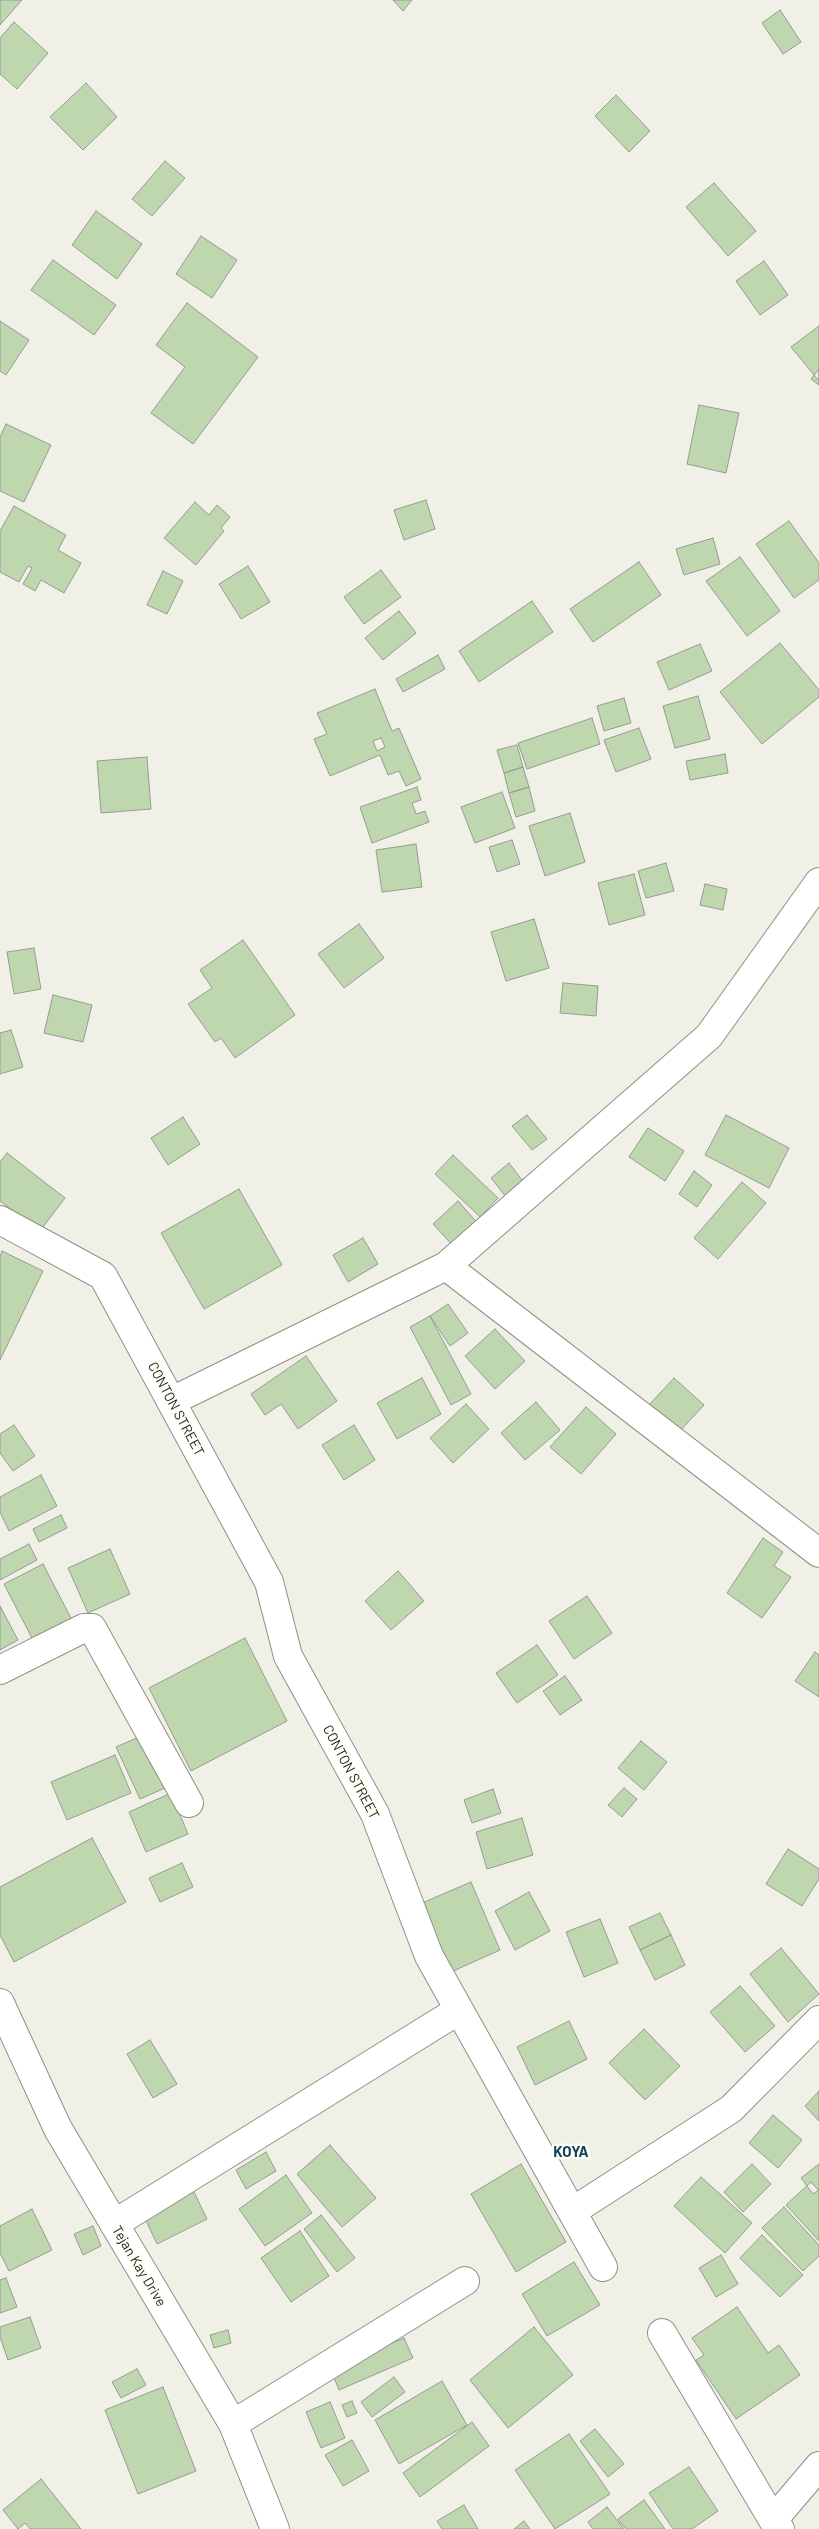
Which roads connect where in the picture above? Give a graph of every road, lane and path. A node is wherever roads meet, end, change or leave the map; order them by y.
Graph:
1 (819, 882) edge
2 (0, 1220) edge
3 (446, 1266) junction
4 (172, 1401) junction
5 (819, 1553) edge
6 (0, 1670) edge
7 (189, 1803) dead end
8 (0, 2003) edge
9 (459, 2010) junction
10 (819, 2020) edge
11 (572, 2211) junction
12 (114, 2224) junction
13 (603, 2267) dead end
14 (465, 2281) dead end
15 (662, 2333) dead end
16 (233, 2424) junction
17 (819, 2466) edge
18 (777, 2524) edge
19 (275, 2529) edge

1 - 3 street
2 - 4 street, CONTON STREET
3 - 4 street
3 - 5 street
4 - 9 street, CONTON STREET
6 - 7 street
8 - 12 street, Tejan Kay Drive
9 - 11 street, CONTON STREET
9 - 12 street
10 - 11 street
11 - 13 street, CONTON STREET
12 - 16 street, Tejan Kay Drive
14 - 16 street
15 - 18 street
16 - 19 street, Tejan Kay Drive
17 - 18 street

